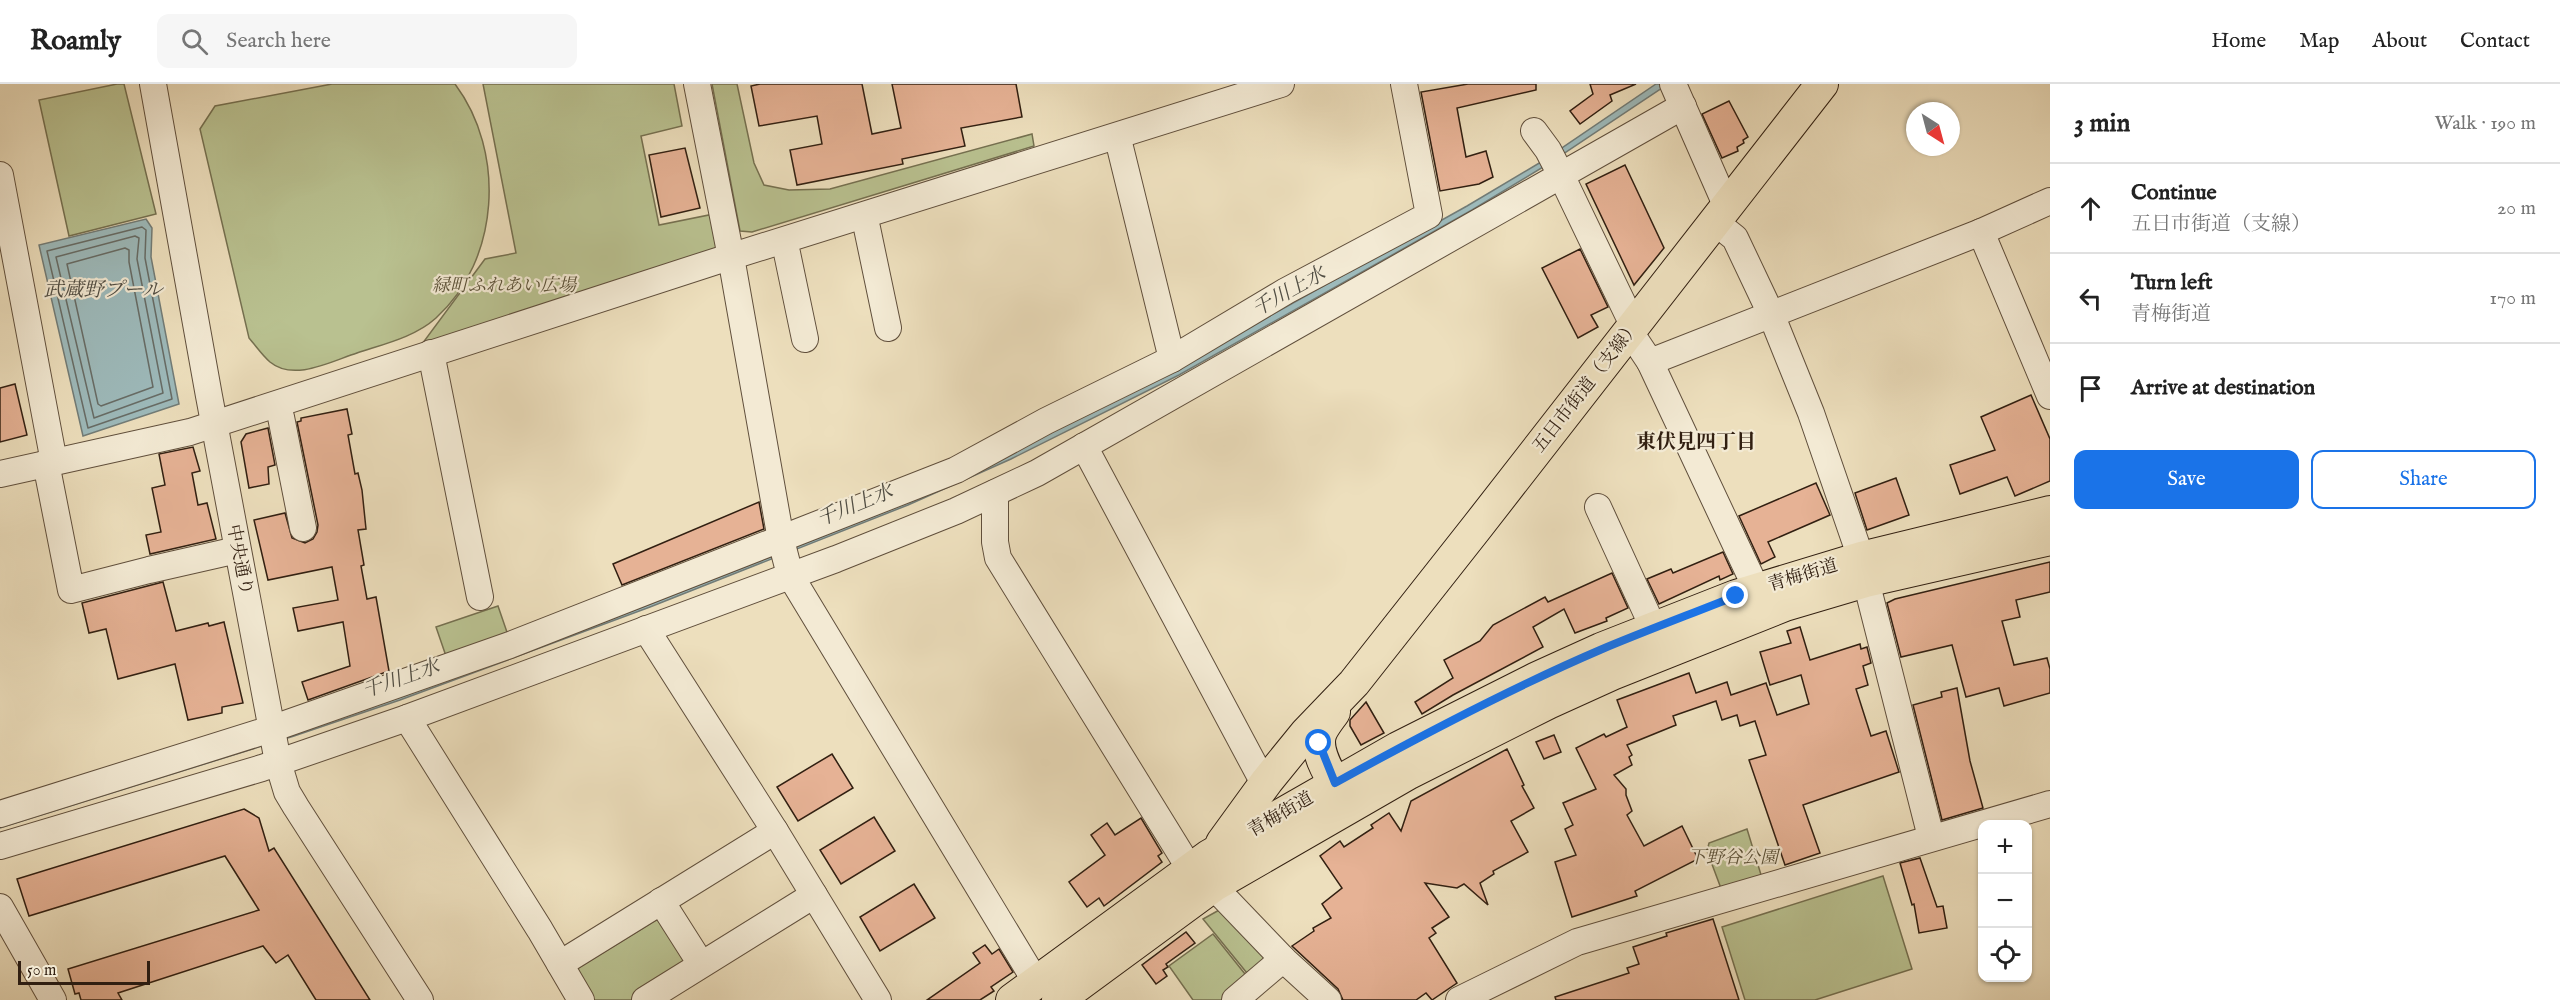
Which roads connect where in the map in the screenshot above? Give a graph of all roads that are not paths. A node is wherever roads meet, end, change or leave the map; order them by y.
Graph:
1 (153, 84) edge
2 (697, 84) edge
3 (1281, 84) edge
4 (1404, 84) edge
5 (1822, 84) edge
6 (1679, 90) edge
7 (1534, 131) dead end
8 (1120, 147) dead end
9 (0, 175) edge
10 (1561, 176) junction
11 (2050, 201) edge
12 (1721, 215) junction
13 (867, 228) dead end
14 (1981, 232) junction
15 (787, 253) dead end
16 (731, 256) junction
17 (1771, 314) junction
18 (888, 328) dead end
19 (1632, 329) junction
20 (805, 339) dead end
21 (431, 353) junction
22 (1172, 359) junction
23 (1650, 362) junction
24 (2050, 396) edge
25 (281, 417) dead end
26 (214, 424) junction
27 (1084, 446) junction
28 (50, 463) junction
29 (0, 474) edge
30 (995, 494) junction
31 (1598, 507) dead end
32 (2050, 512) edge
33 (303, 528) dead end
34 (2050, 538) edge
35 (237, 550) junction
36 (785, 554) junction
37 (1863, 570) junction
38 (1757, 590) junction
39 (480, 597) dead end
40 (1647, 614) dead end
41 (646, 628) junction
42 (1349, 688) junction
43 (407, 718) junction
44 (274, 745) junction
45 (1266, 781) junction
46 (1342, 795) junction
47 (2050, 804) edge
48 (2, 805) edge
49 (775, 831) junction
50 (1931, 837) junction
51 (0, 846) edge
52 (1204, 871) junction
53 (814, 895) junction
54 (661, 901) junction
55 (0, 907) edge
56 (1283, 959) junction
57 (560, 964) junction
58 (701, 964) junction
59 (1035, 994) edge
60 (53, 1000) edge
61 (420, 1000) edge
62 (581, 1000) edge
63 (645, 1000) edge
64 (878, 1000) edge
65 (1235, 1000) edge
66 (1328, 1000) edge
67 (1459, 1000) edge

1 - 26 street, 中央通り
2 - 16 street
3 - 16 street
4 - 22 street
5 - 12 main road, 五日市街道（支線）
6 - 10 street
6 - 12 street
7 - 10 street
8 - 22 street
9 - 28 street
10 - 19 street
10 - 27 street
11 - 14 street
12 - 17 street
12 - 19 main road, 五日市街道（支線）
13 - 18 street
14 - 17 street
14 - 24 street
15 - 20 street
16 - 21 street
16 - 36 street
17 - 23 street
17 - 37 street
19 - 23 street
19 - 42 main road, 五日市街道（支線）
21 - 26 street
21 - 39 street
22 - 36 street
23 - 38 street
25 - 33 street
26 - 28 street
26 - 35 street, 中央通り
27 - 30 street
27 - 45 street
28 - 29 street
28 - 35 street
30 - 36 street
30 - 52 street
31 - 40 street
32 - 37 main road, 青梅街道
34 - 37 main road, 青梅街道
35 - 44 street, 中央通り
36 - 41 street
36 - 44 street
36 - 59 street
37 - 38 main road, 青梅街道
37 - 46 main road, 青梅街道
37 - 50 street
38 - 46 main road, 青梅街道
41 - 43 street
41 - 49 street
42 - 45 main road, 五日市街道（支線）
42 - 46 main road, 五日市街道（支線）
43 - 44 street
43 - 57 street
44 - 48 street
44 - 51 street
44 - 61 street, 中央通り
45 - 52 main road, 五日市街道（支線）
46 - 52 main road, 青梅街道
47 - 50 street
49 - 53 street
49 - 54 street
50 - 67 street
52 - 56 street
52 - 59 main road, 青梅街道
53 - 58 street
53 - 64 street
54 - 57 street
54 - 58 street
55 - 60 street
56 - 65 street
56 - 66 street
57 - 62 street
58 - 63 street

